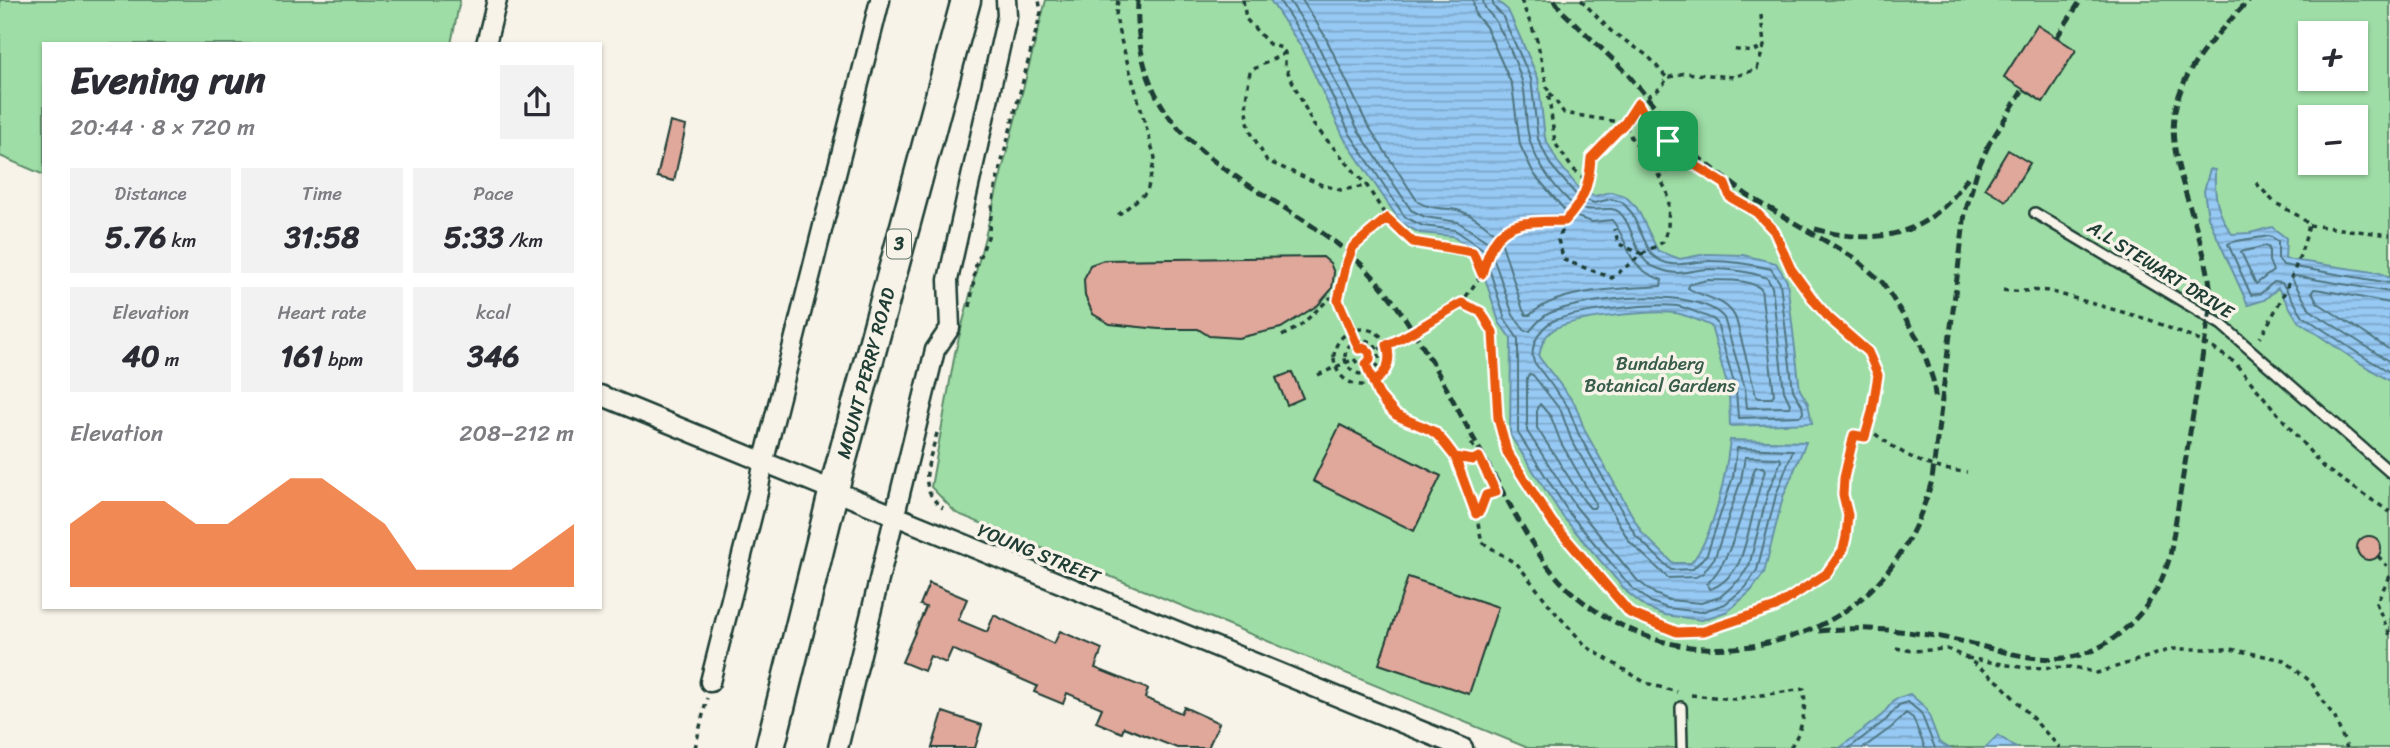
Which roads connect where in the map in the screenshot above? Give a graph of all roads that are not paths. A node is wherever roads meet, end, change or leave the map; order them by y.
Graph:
1 (497, 0) edge
2 (880, 0) edge
3 (966, 0) edge
4 (1006, 0) edge
5 (486, 42) edge
6 (2035, 213) dead end
7 (602, 396) edge
8 (764, 460) junction
9 (2390, 472) edge
10 (834, 489) junction
11 (895, 517) junction
12 (710, 682) road end
13 (1681, 707) dead end
14 (770, 748) edge
15 (838, 748) edge
16 (1463, 748) edge
17 (1682, 748) edge

1 - 5 street
2 - 8 street
3 - 10 main road, MOUNT PERRY ROAD / 3
4 - 11 street
6 - 9 lane, A.L STEWART DRIVE
7 - 8 street, YOUNG STREET
8 - 10 street, YOUNG STREET
8 - 12 street
10 - 11 street, YOUNG STREET
10 - 14 main road, MOUNT PERRY ROAD / 3
11 - 15 street
11 - 16 street, YOUNG STREET
13 - 17 lane

